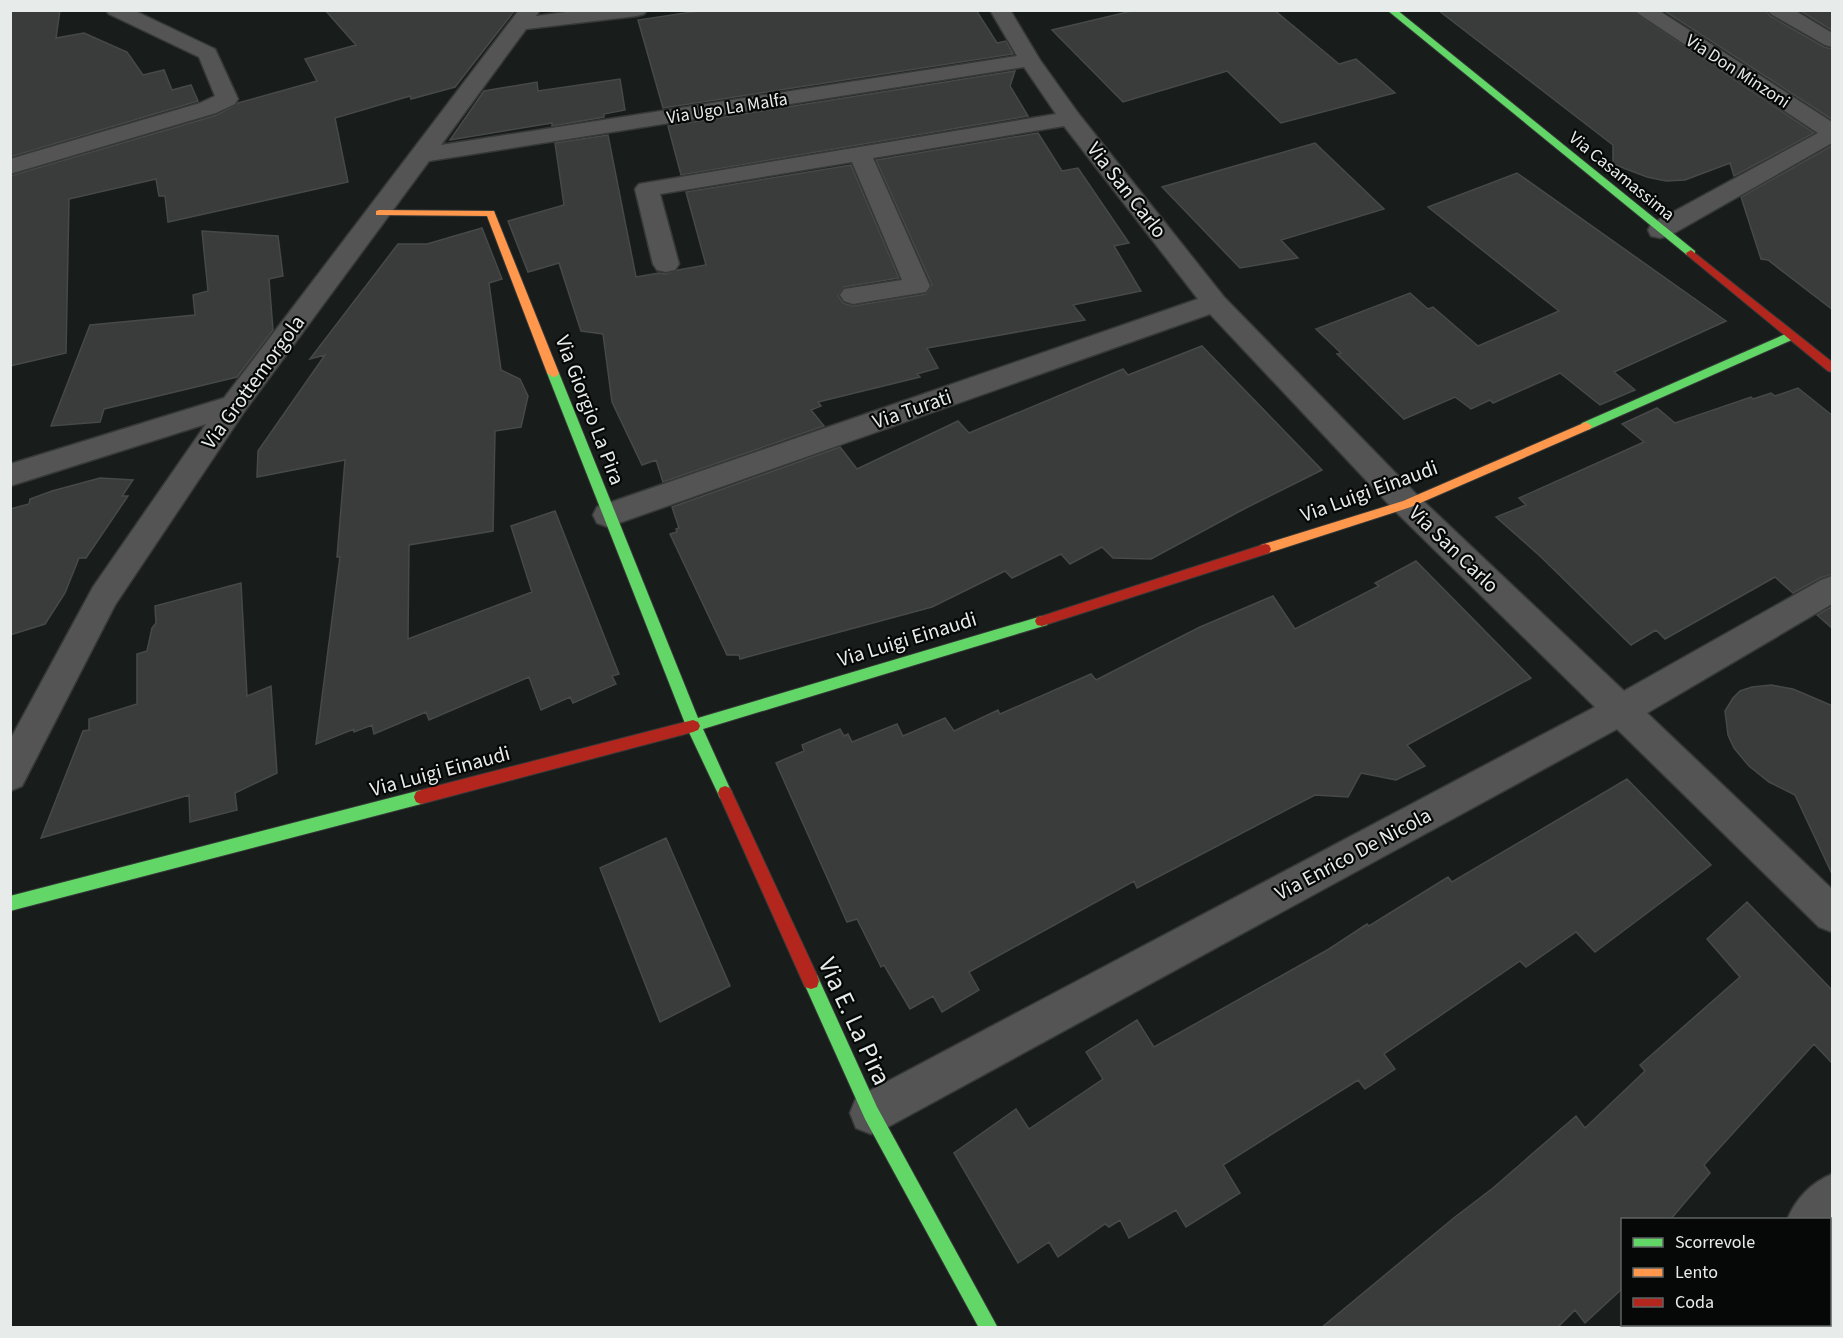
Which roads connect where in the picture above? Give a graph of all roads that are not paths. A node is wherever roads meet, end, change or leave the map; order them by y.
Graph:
1 (116, 10) edge
2 (637, 10) edge
3 (1000, 10) edge
4 (1391, 10) edge
5 (1643, 10) edge
6 (1778, 10) edge
7 (525, 17) edge
8 (1833, 41) edge
9 (1030, 60) junction
10 (1070, 118) junction
11 (1833, 133) edge
12 (860, 154) junction
13 (423, 155) junction
14 (10, 167) edge
15 (379, 213) junction
16 (1660, 230) junction
17 (666, 264) dead end
18 (853, 296) dead end
19 (1215, 303) junction
20 (1790, 336) junction
21 (1833, 368) edge
22 (234, 405) junction
23 (10, 475) edge
24 (1407, 504) junction
25 (608, 515) junction
26 (1833, 589) edge
27 (1620, 711) junction
28 (694, 726) junction
29 (10, 775) edge
30 (10, 904) edge
31 (1833, 914) edge
32 (871, 1113) junction
33 (1833, 1196) edge
34 (1811, 1218) edge
35 (989, 1328) edge

1 - 14 street
2 - 7 street
3 - 9 street, Via San Carlo
4 - 16 street, Via Casamassima
5 - 11 street, Via Don Minzoni
6 - 8 street
7 - 13 street, Via Grottemorgola
9 - 10 street, Via San Carlo
9 - 13 street, Via Ugo La Malfa
10 - 12 street
10 - 19 street, Via San Carlo
11 - 16 street
12 - 17 street
12 - 18 street
13 - 15 street, Via Grottemorgola
15 - 22 street, Via Grottemorgola
15 - 25 street, Via Giorgio La Pira
16 - 20 street, Via Casamassima
19 - 24 street, Via San Carlo
19 - 25 street, Via Turati
20 - 21 street, Via Casamassima
20 - 24 street, Via Luigi Einaudi
22 - 23 street
22 - 29 street, Via Grottemorgola
24 - 27 street, Via San Carlo
24 - 28 street, Via Luigi Einaudi
25 - 28 street, Via Giorgio La Pira
26 - 27 street, Via Enrico De Nicola
27 - 31 street, Via San Carlo
27 - 32 street, Via Enrico De Nicola
28 - 30 street, Via Luigi Einaudi
28 - 32 street, Via E. La Pira
32 - 35 street, Via E. La Pira
33 - 34 street

